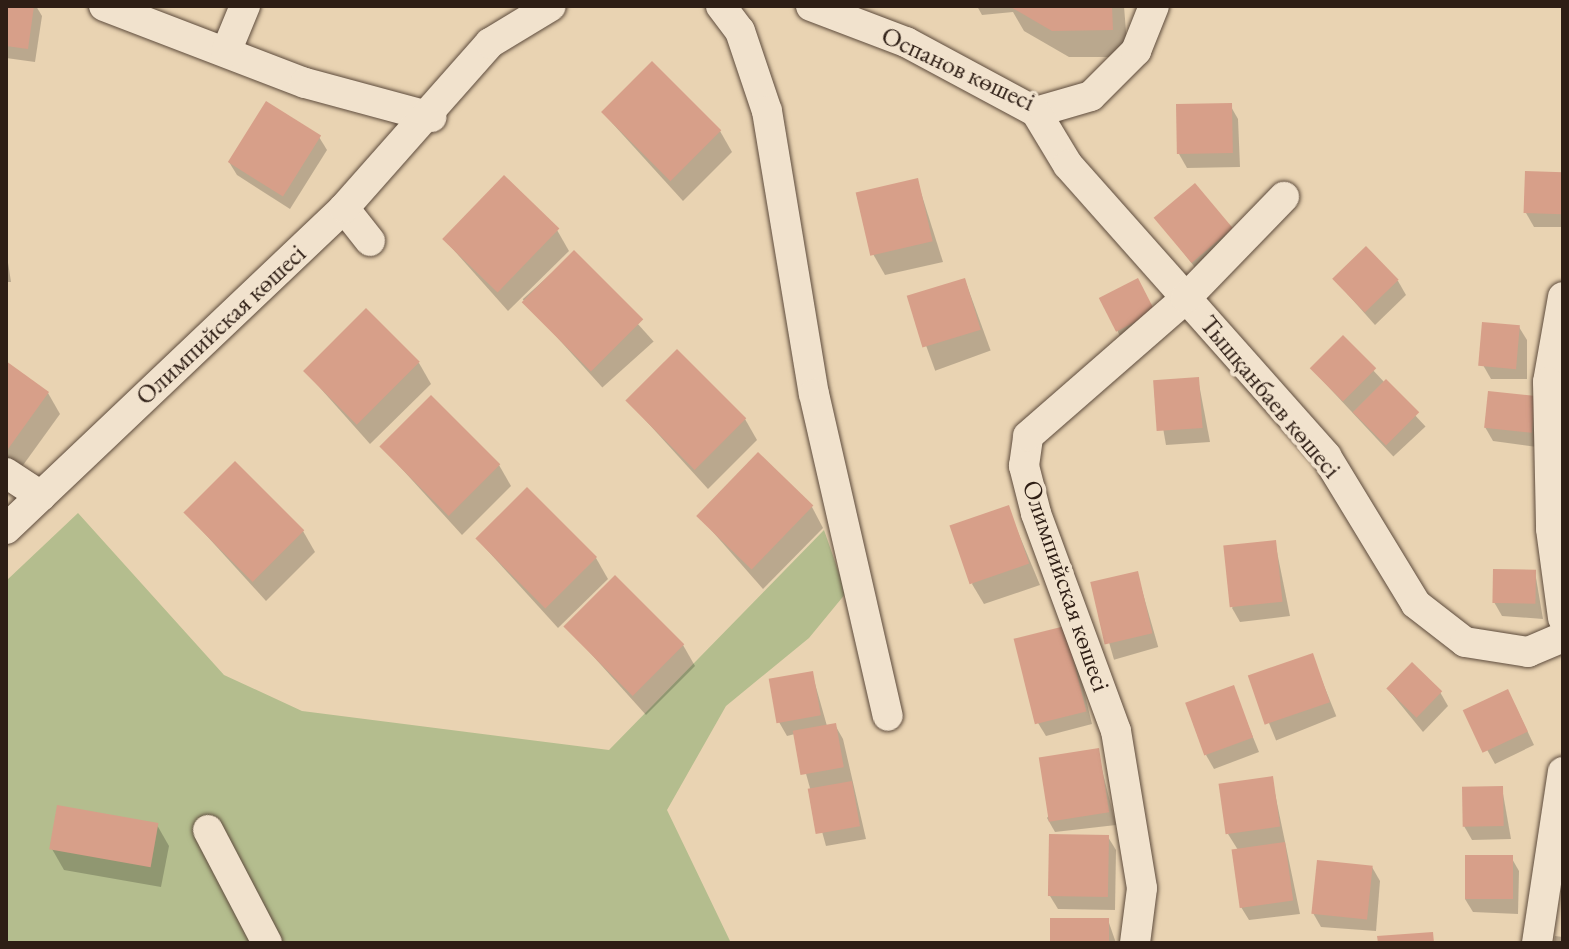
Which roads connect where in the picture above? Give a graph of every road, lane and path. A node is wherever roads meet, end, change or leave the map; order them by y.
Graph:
1 (104, 6) edge
2 (245, 6) edge
3 (551, 6) edge
4 (721, 6) edge
5 (811, 6) edge
6 (1154, 6) edge
7 (226, 52) junction
8 (1036, 112) junction
9 (431, 117) junction
10 (1284, 197) dead end
11 (344, 208) junction
12 (370, 241) dead end
13 (1563, 297) edge
14 (1186, 298) junction
15 (6, 473) edge
16 (41, 496) junction
17 (6, 529) edge
18 (1563, 618) edge
19 (1563, 637) edge
20 (888, 716) dead end
21 (1563, 772) edge
22 (208, 830) dead end
23 (267, 943) edge
24 (1135, 943) edge
25 (1537, 943) edge

1 - 7 street
2 - 7 street
3 - 9 street
4 - 20 street
5 - 8 street, Оспанов көшесі
6 - 8 street, Оспанов көшесі
7 - 9 street
8 - 14 street, Тышқанбаев көшесі
9 - 11 street, Олимпийская көшесі
10 - 14 street, Олимпийская көшесі
11 - 12 street
11 - 16 street, Олимпийская көшесі
13 - 18 street
14 - 19 street, Тышқанбаев көшесі
14 - 24 street, Олимпийская көшесі
15 - 16 street
16 - 17 street, Олимпийская көшесі
21 - 25 street
22 - 23 street

